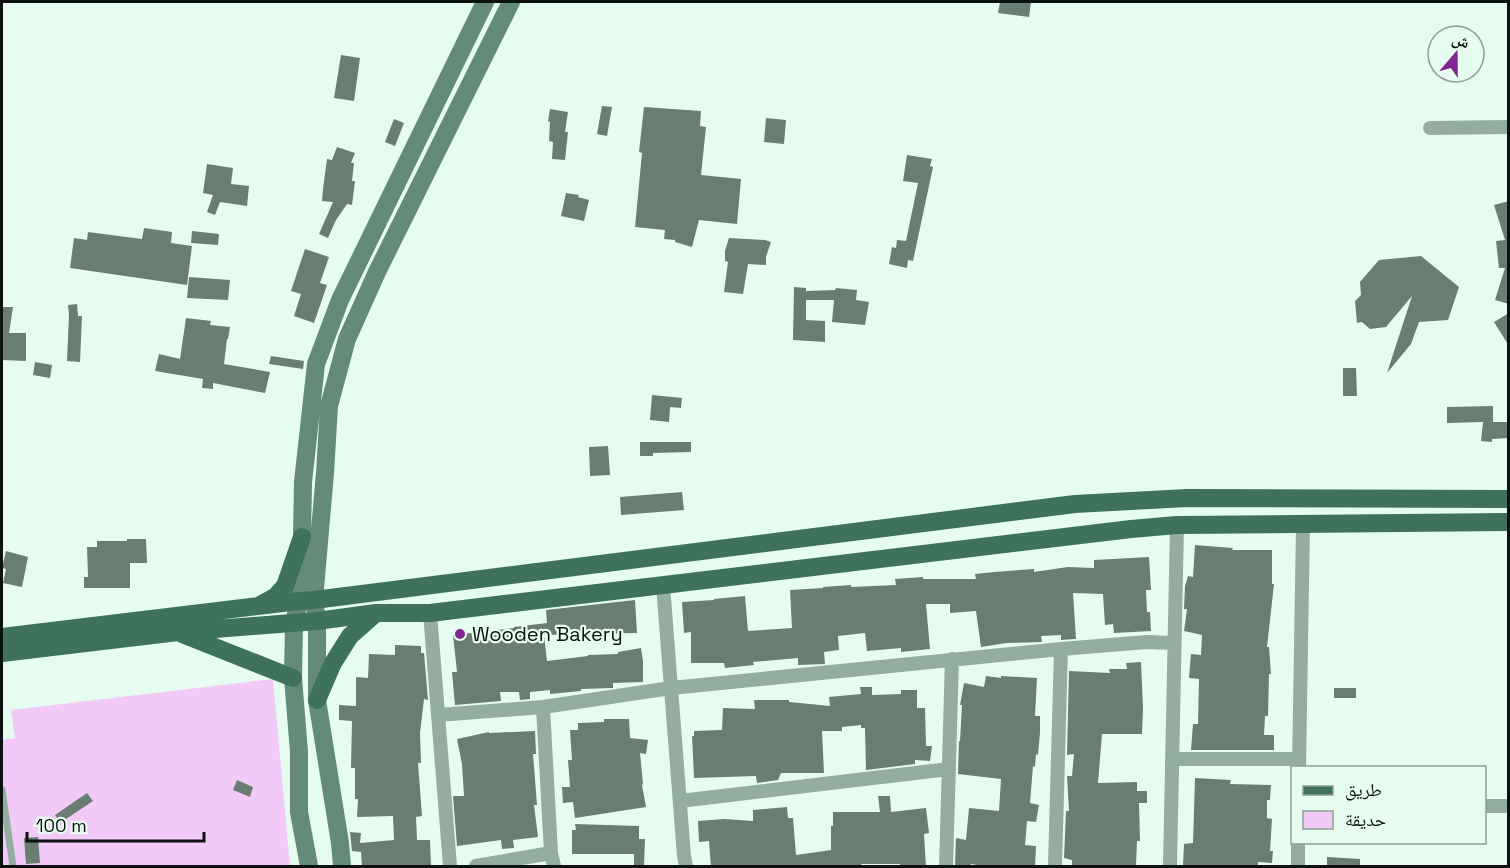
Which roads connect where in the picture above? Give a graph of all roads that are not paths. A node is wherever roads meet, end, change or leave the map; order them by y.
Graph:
1 (485, 2) edge
2 (511, 2) edge
3 (1509, 127) edge
4 (1430, 128) dead end
5 (1509, 500) edge
6 (1509, 522) edge
7 (1177, 525) junction
8 (1303, 525) junction
9 (303, 537) junction
10 (663, 585) junction
11 (306, 600) junction
12 (260, 605) junction
13 (376, 613) junction
14 (430, 613) junction
15 (317, 621) junction
16 (294, 623) junction
17 (178, 632) junction
18 (2, 637) edge
19 (1174, 642) junction
20 (1061, 649) junction
21 (2, 653) edge
22 (952, 659) junction
23 (293, 678) junction
24 (671, 688) junction
25 (317, 700) junction
26 (543, 707) junction
27 (438, 715) junction
28 (1172, 759) junction
29 (1299, 764) edge
30 (949, 769) junction
31 (2, 790) edge
32 (680, 801) junction
33 (1486, 806) edge
34 (1509, 806) edge
35 (1298, 844) edge
36 (553, 860) edge
37 (13, 867) edge
38 (309, 867) edge
39 (342, 867) edge
40 (450, 867) edge
41 (476, 867) edge
42 (686, 867) edge
43 (946, 867) edge
44 (1055, 867) edge
45 (1170, 867) edge
46 (1298, 867) edge

1 - 9 street
2 - 11 street
3 - 4 street
5 - 11 main road
6 - 8 main road
7 - 8 main road
7 - 10 main road
7 - 19 street
8 - 29 street
9 - 11 street
9 - 12 main road
10 - 14 main road
10 - 24 street
11 - 12 main road
11 - 15 street
11 - 16 street
12 - 18 main road
13 - 14 main road
13 - 15 main road
13 - 25 main road
14 - 27 street
15 - 16 main road
15 - 25 street
16 - 17 main road
16 - 23 street
17 - 21 main road
17 - 23 main road
19 - 20 street
19 - 28 street
20 - 22 street
20 - 44 street
22 - 24 street
22 - 30 street
23 - 38 street
24 - 26 street
24 - 32 street
25 - 39 street
26 - 27 street
26 - 36 street
27 - 40 street
28 - 29 street
28 - 45 street
30 - 32 street
30 - 43 street
31 - 37 lane
32 - 42 street
33 - 34 street
35 - 46 street
36 - 41 street

